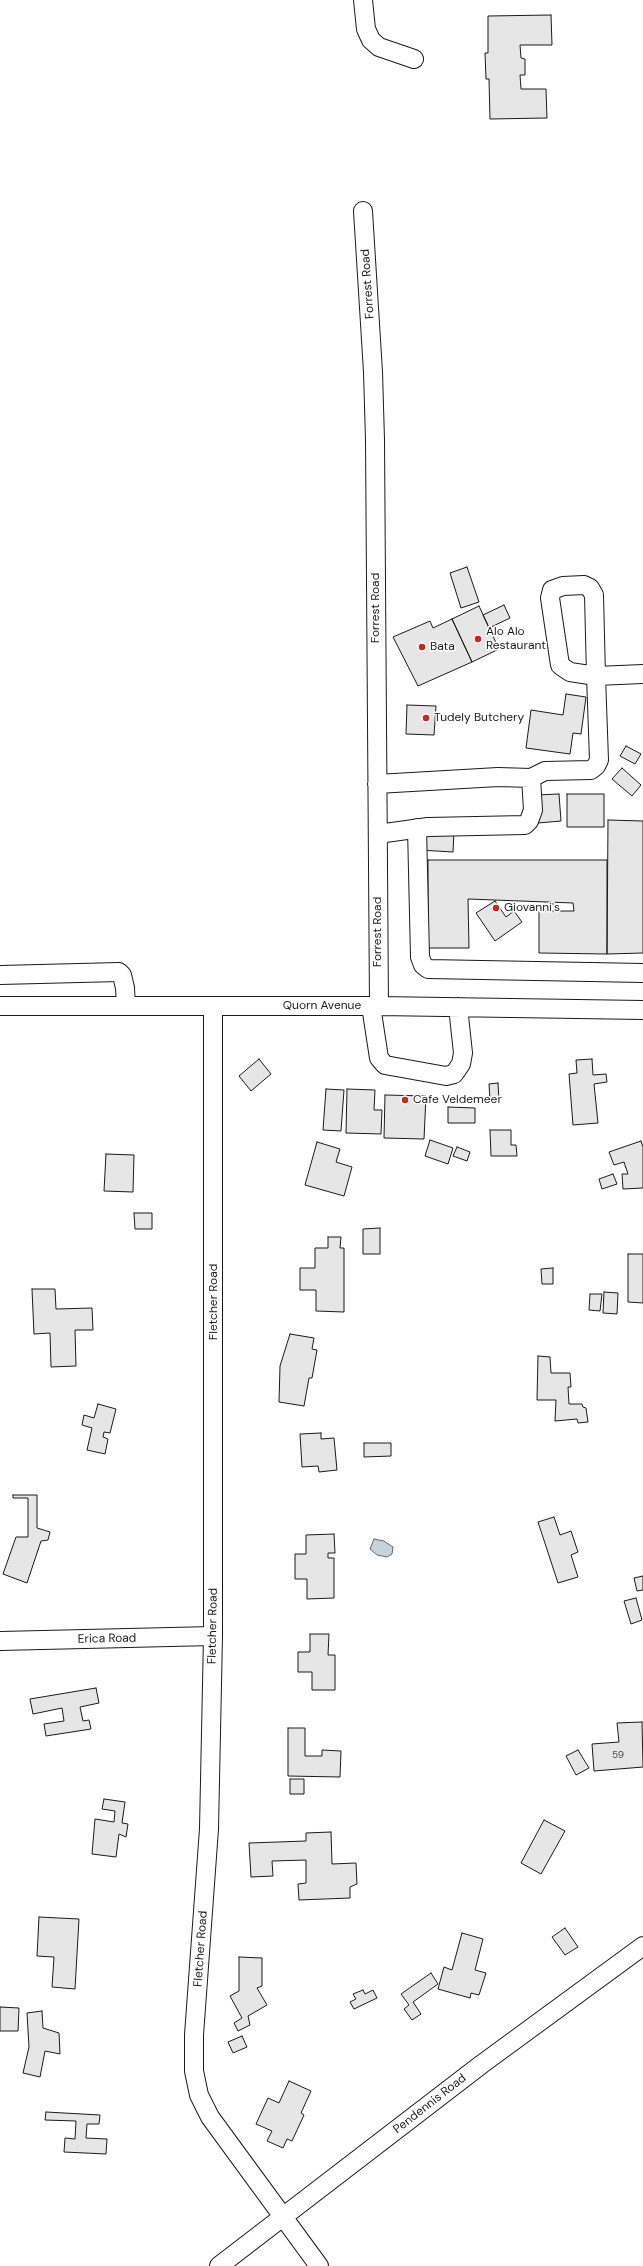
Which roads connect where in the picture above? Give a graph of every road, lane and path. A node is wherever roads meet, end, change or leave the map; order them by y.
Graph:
1 (363, 0) edge
2 (414, 59) dead end
3 (363, 211) dead end
4 (643, 674) edge
5 (596, 676) junction
6 (531, 778) junction
7 (377, 784) junction
8 (418, 828) junction
9 (378, 834) junction
10 (643, 973) edge
11 (0, 975) edge
12 (0, 1006) edge
13 (126, 1006) junction
14 (212, 1006) junction
15 (375, 1006) junction
16 (458, 1007) junction
17 (643, 1010) edge
18 (214, 1636) junction
19 (0, 1641) edge
20 (643, 1946) edge
21 (282, 2219) junction
22 (219, 2266) edge
23 (319, 2266) edge

1 - 2 street
3 - 7 street, Forrest Road
4 - 5 street
5 - 5 street
5 - 6 street
6 - 7 street
6 - 8 street
7 - 9 street, Forrest Road
8 - 9 street
8 - 10 street
9 - 15 street, Forrest Road
11 - 13 street
12 - 13 street, Quorn Avenue
13 - 14 street, Quorn Avenue
14 - 15 street, Quorn Avenue
14 - 18 street, Fletcher Road
15 - 16 street, Quorn Avenue
15 - 16 street, Forrest Road
16 - 17 street, Quorn Avenue
18 - 19 street, Erica Road
18 - 21 street, Fletcher Road
20 - 21 street, Pendennis Road
21 - 22 street, Pendennis Road
21 - 23 street, Fletcher Road

